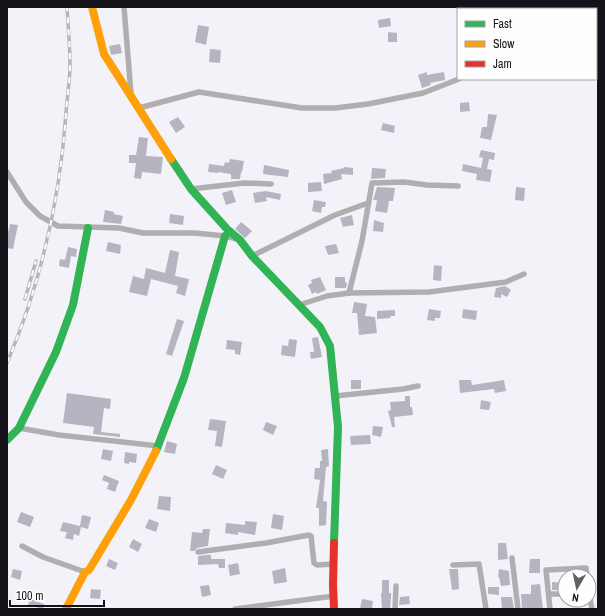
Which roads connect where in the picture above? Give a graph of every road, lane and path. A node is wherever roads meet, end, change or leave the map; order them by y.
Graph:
1 (92, 7) edge
2 (124, 7) edge
3 (457, 80) edge
4 (131, 96) junction
5 (139, 108) junction
6 (7, 172) edge
7 (271, 184) dead end
8 (458, 186) dead end
9 (191, 189) junction
10 (368, 203) junction
11 (88, 228) junction
12 (225, 236) junction
13 (240, 240) junction
14 (252, 256) junction
15 (524, 274) dead end
16 (349, 293) junction
17 (299, 305) junction
18 (418, 386) dead end
19 (335, 396) junction
20 (19, 428) junction
21 (7, 440) edge
22 (159, 446) junction
23 (22, 546) dead end
24 (198, 552) dead end
25 (512, 558) dead end
26 (334, 564) junction
27 (453, 565) dead end
28 (557, 569) edge
29 (85, 572) junction
30 (396, 586) dead end
31 (549, 594) junction
32 (557, 594) edge
33 (334, 596) junction
34 (66, 609) edge
35 (235, 609) edge
36 (334, 609) edge
37 (395, 609) edge
38 (486, 609) edge
39 (518, 609) edge
40 (550, 609) edge

1 - 4 street
2 - 4 street
3 - 5 street
4 - 5 street
5 - 9 street
6 - 11 street
7 - 9 street
8 - 10 street
9 - 13 street
10 - 14 street
10 - 16 street
11 - 12 street
11 - 20 street
12 - 13 street
12 - 22 street
13 - 14 street
14 - 17 street
15 - 16 street
16 - 17 street
17 - 19 street
18 - 19 street
19 - 26 street
20 - 21 street
20 - 22 street
22 - 29 street
23 - 29 street
24 - 26 street
25 - 39 street
26 - 33 street
27 - 38 street
28 - 31 street
29 - 34 street
30 - 37 street
31 - 32 street
31 - 40 street
33 - 35 street
33 - 36 street

